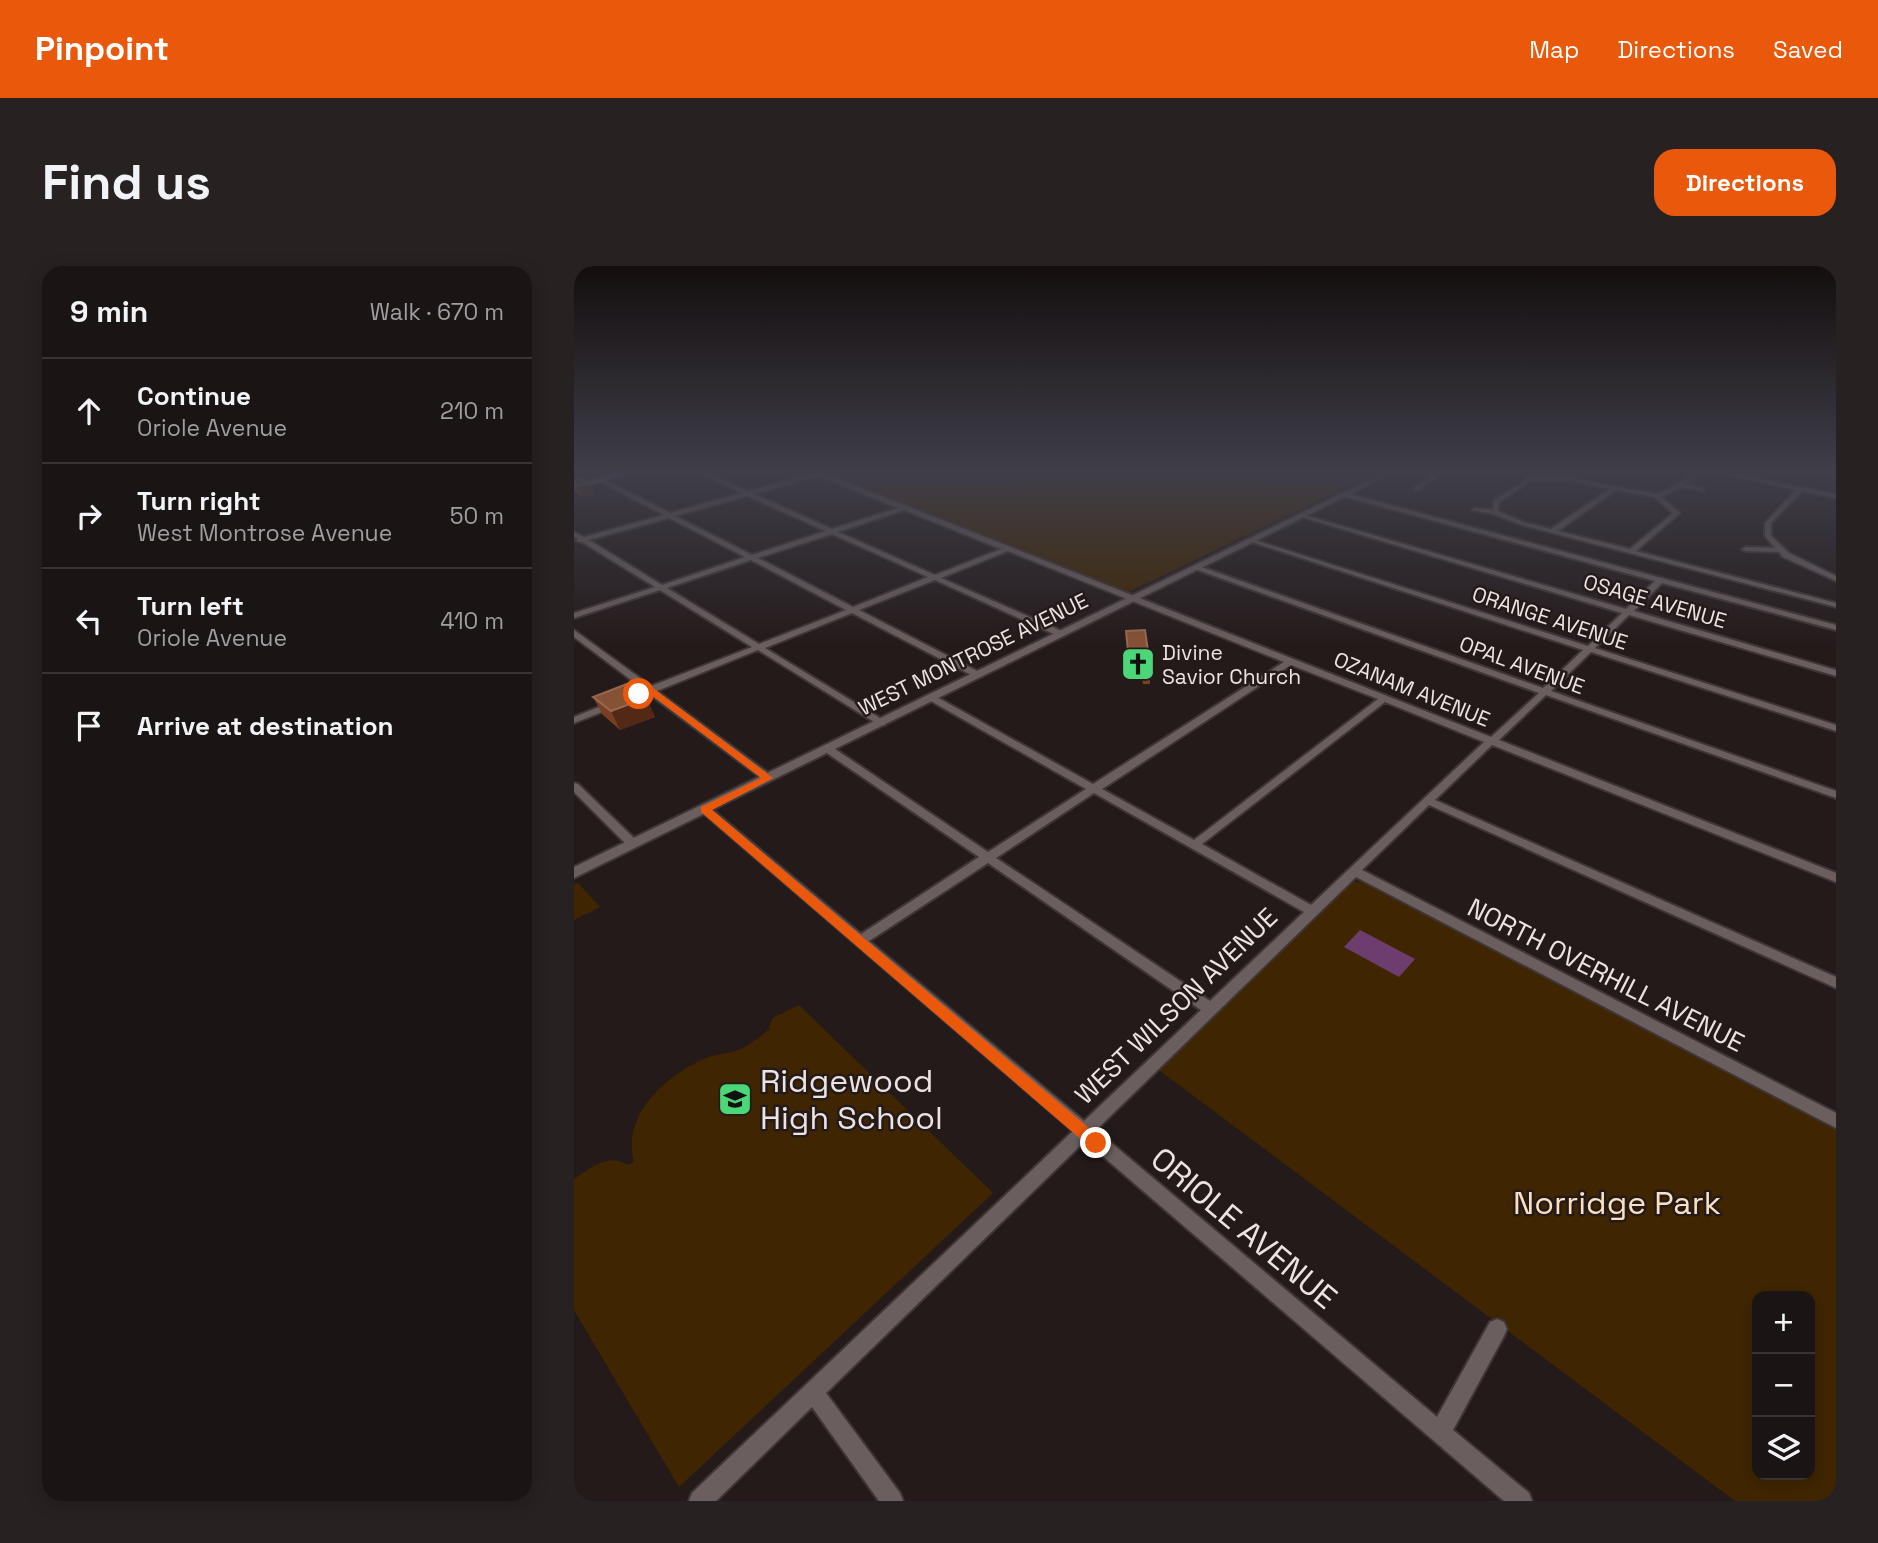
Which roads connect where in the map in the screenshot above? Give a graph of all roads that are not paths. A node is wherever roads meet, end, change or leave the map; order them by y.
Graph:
1 (615, 531) edge
2 (699, 531) edge
3 (832, 531) joint
4 (960, 531) edge
5 (1273, 531) edge
6 (1352, 531) edge
7 (1475, 531) edge
8 (1551, 531) edge
9 (1656, 531) edge
10 (1768, 531) edge
11 (1556, 532) junction
12 (574, 534) edge
13 (579, 541) edge
14 (1252, 541) junction
15 (1538, 548) junction
16 (1007, 549) junction
17 (1746, 549) dead end
18 (1779, 550) junction
19 (1632, 551) junction
20 (752, 558) junction
21 (1196, 568) junction
22 (934, 578) junction
23 (1836, 579) edge
24 (1660, 581) junction
25 (662, 587) junction
26 (1132, 599) junction
27 (1836, 605) edge
28 (852, 610) junction
29 (1628, 612) junction
30 (574, 617) edge
31 (1836, 628) edge
32 (574, 632) edge
33 (1060, 634) junction
34 (759, 647) junction
35 (1588, 649) junction
36 (1289, 662) junction
37 (1836, 673) edge
38 (978, 675) junction
39 (650, 690) junction
40 (1544, 692) junction
41 (932, 698) junction
42 (1384, 699) junction
43 (574, 720) edge
44 (882, 723) junction
45 (1836, 728) edge
46 (1491, 741) junction
47 (828, 749) junction
48 (768, 778) junction
49 (574, 786) edge
50 (1093, 788) junction
51 (1836, 795) edge
52 (1428, 801) junction
53 (705, 809) junction
54 (634, 844) junction
55 (1194, 845) junction
56 (987, 857) junction
57 (1354, 871) junction
58 (574, 873) edge
59 (1836, 878) edge
60 (1312, 911) junction
61 (859, 940) junction
62 (1836, 983) edge
63 (1211, 1009) junction
64 (1835, 1119) edge
65 (1083, 1132) junction
66 (1497, 1329) dead end
67 (813, 1392) junction
68 (1440, 1432) junction
69 (700, 1501) edge
70 (892, 1501) edge
71 (1521, 1501) edge

1 - 13 street
2 - 20 street
3 - 20 street
3 - 22 street
4 - 16 street, OZANAM AVENUE
5 - 14 street, WEST MONTROSE AVENUE
6 - 29 street, OSAGE AVENUE
7 - 15 street
8 - 11 street
9 - 19 street
10 - 18 street
11 - 15 street
11 - 19 street
12 - 13 street
13 - 25 street
14 - 21 street, WEST MONTROSE AVENUE
14 - 35 street, ORANGE AVENUE
15 - 24 street
16 - 22 street
16 - 26 street, OZANAM AVENUE
17 - 18 street
18 - 23 street
19 - 27 street
20 - 25 street
20 - 28 street
21 - 26 street, WEST MONTROSE AVENUE
21 - 40 street, OPAL AVENUE
22 - 28 street
22 - 33 street
24 - 29 street, WEST WILSON AVENUE
24 - 31 street
25 - 30 street
25 - 34 street
26 - 33 street, WEST MONTROSE AVENUE
26 - 36 street, OZANAM AVENUE
28 - 34 street
28 - 38 street
29 - 35 street, WEST WILSON AVENUE
29 - 37 street, OSAGE AVENUE
32 - 39 street
33 - 38 street, WEST MONTROSE AVENUE
34 - 39 street
34 - 44 street
35 - 40 street, WEST WILSON AVENUE
35 - 45 street, ORANGE AVENUE
36 - 42 street, OZANAM AVENUE
36 - 50 street
38 - 41 street, WEST MONTROSE AVENUE
39 - 43 street
39 - 48 street
40 - 46 street, WEST WILSON AVENUE
40 - 51 street, OPAL AVENUE
41 - 44 street, WEST MONTROSE AVENUE
41 - 50 street
42 - 46 street, OZANAM AVENUE
42 - 55 street
44 - 47 street, WEST MONTROSE AVENUE
46 - 52 street, WEST WILSON AVENUE
46 - 59 street, OZANAM AVENUE
47 - 48 street, WEST MONTROSE AVENUE
47 - 56 street
48 - 53 street, WEST MONTROSE AVENUE
49 - 54 street
50 - 55 street
50 - 56 street
52 - 57 street, WEST WILSON AVENUE
52 - 62 street
53 - 54 street, WEST MONTROSE AVENUE
53 - 61 street, ORIOLE AVENUE
54 - 58 street, WEST MONTROSE AVENUE
55 - 60 street
56 - 61 street
56 - 63 street
57 - 60 street, WEST WILSON AVENUE
57 - 64 street, NORTH OVERHILL AVENUE
60 - 63 street, WEST WILSON AVENUE
61 - 65 street, ORIOLE AVENUE
63 - 65 street, WEST WILSON AVENUE
65 - 67 street, WEST WILSON AVENUE
65 - 68 street, ORIOLE AVENUE
66 - 68 street
67 - 69 street, WEST WILSON AVENUE
67 - 70 street
68 - 71 street, ORIOLE AVENUE

